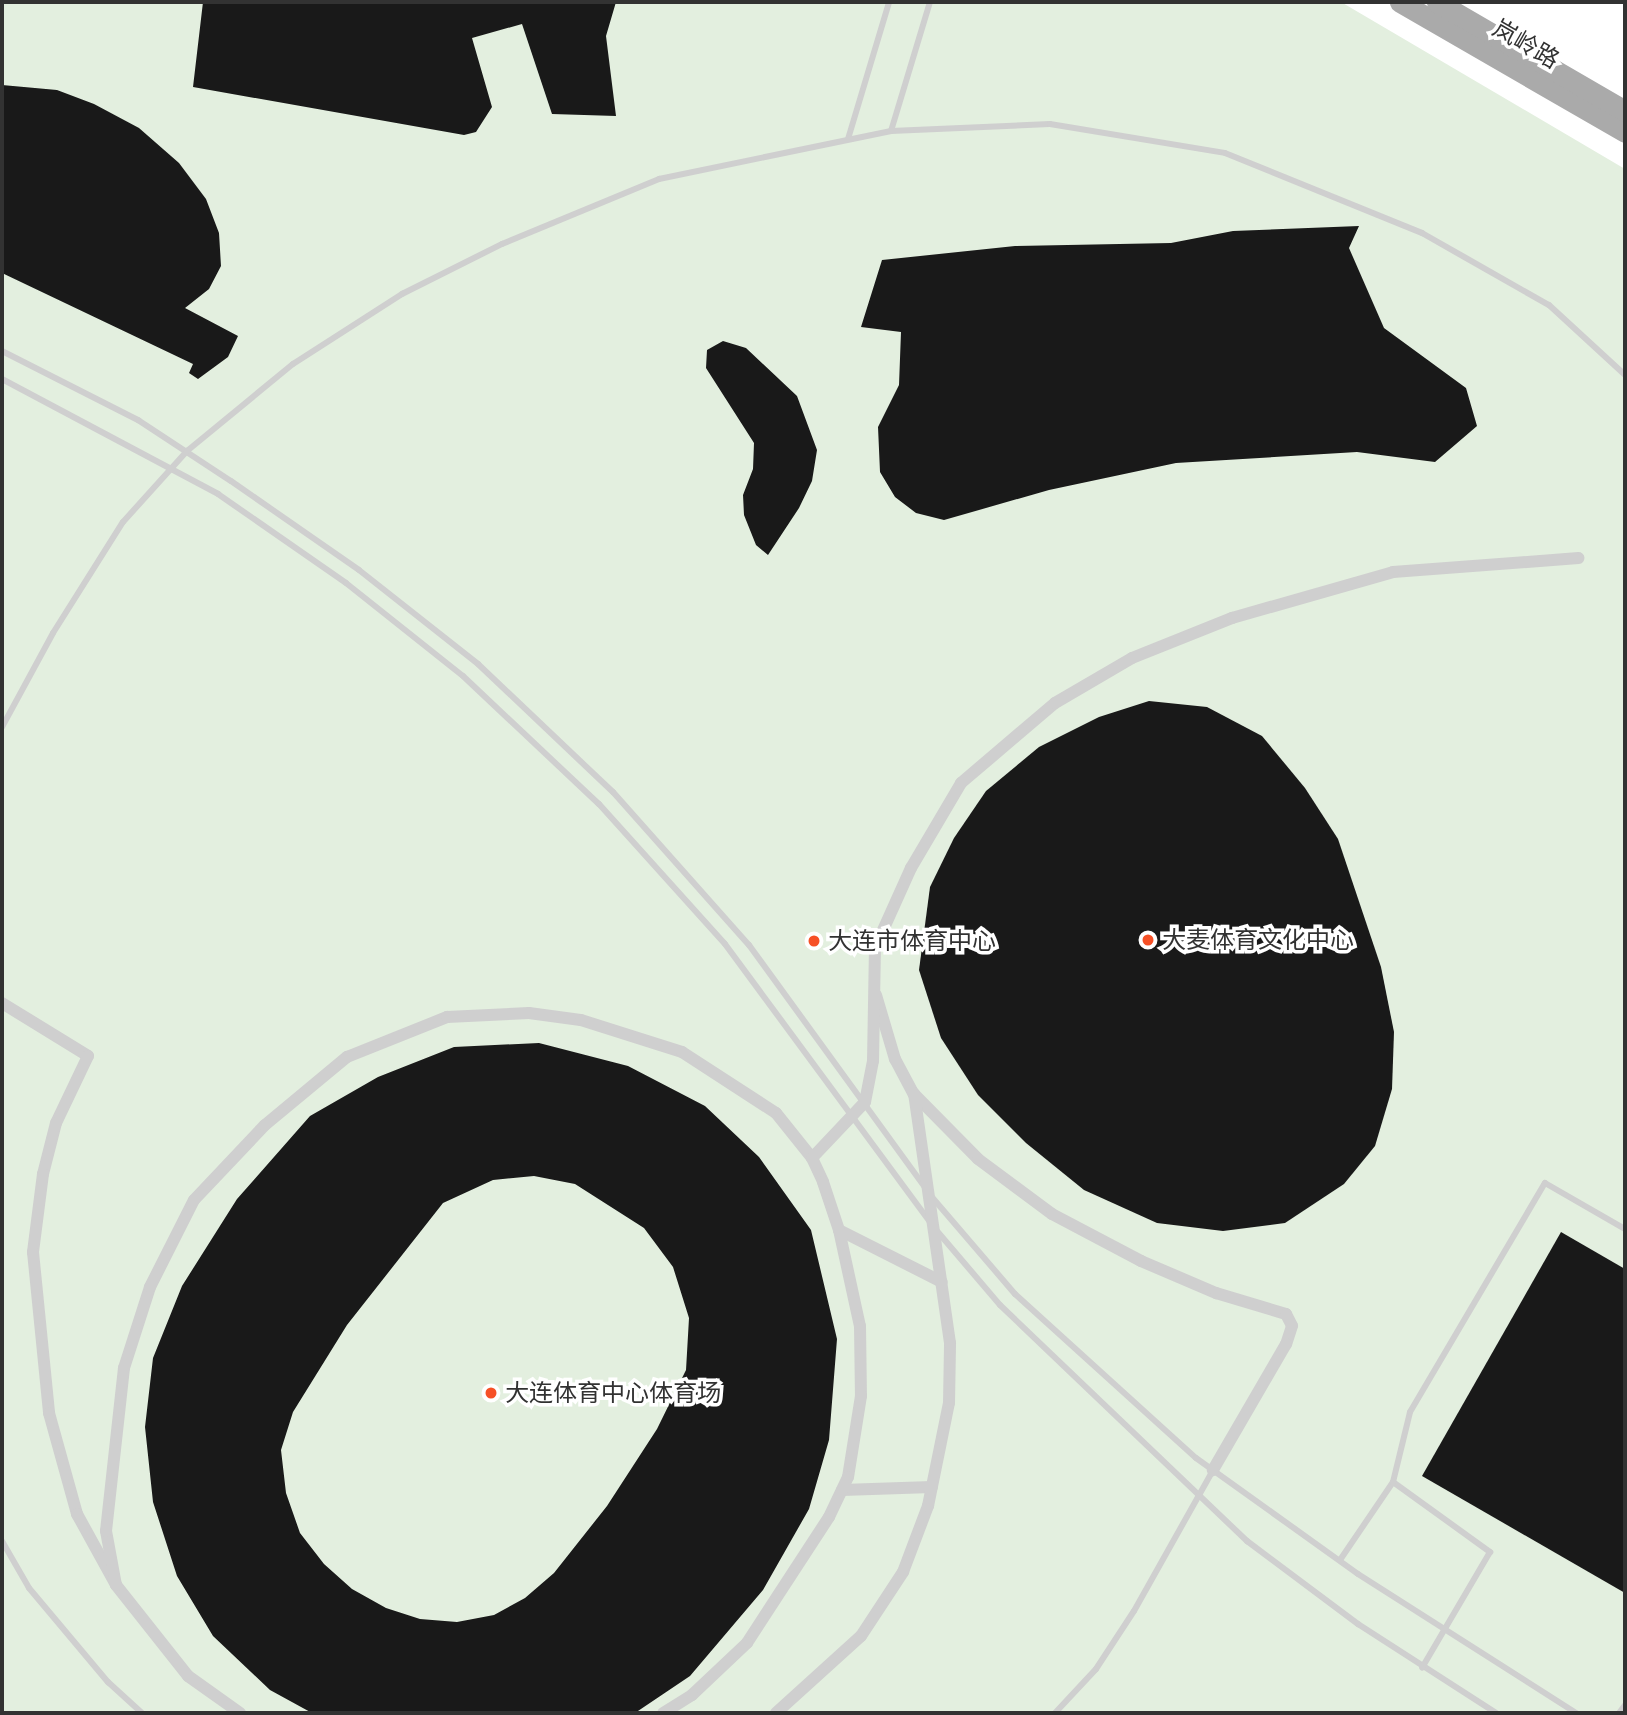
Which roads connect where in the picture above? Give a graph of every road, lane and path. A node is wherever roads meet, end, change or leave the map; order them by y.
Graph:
1 (889, 2) edge
2 (930, 2) edge
3 (1400, 2) edge
4 (1437, 2) edge
5 (1625, 111) edge
6 (891, 131) junction
7 (1625, 132) edge
8 (848, 139) junction
9 (2, 351) edge
10 (1625, 375) edge
11 (2, 379) edge
12 (187, 451) junction
13 (172, 468) junction
14 (1578, 558) dead end
15 (2, 727) edge
16 (876, 994) junction
17 (2, 1003) edge
18 (914, 1094) junction
19 (812, 1158) junction
20 (1625, 1229) edge
21 (839, 1230) junction
22 (942, 1282) junction
23 (1213, 1470) junction
24 (1393, 1482) junction
25 (932, 1487) junction
26 (842, 1490) junction
27 (1200, 1493) junction
28 (2, 1541) edge
29 (1340, 1560) junction
30 (116, 1585) junction
31 (1444, 1631) junction
32 (1422, 1668) junction
33 (1625, 1705) edge
34 (142, 1713) edge
35 (240, 1713) edge
36 (663, 1713) edge
37 (776, 1713) edge
38 (1055, 1713) edge
39 (1496, 1713) edge
40 (1576, 1713) edge
41 (1619, 1713) edge

1 - 8 lane
2 - 6 lane
3 - 7 main road, 岚岭路
4 - 5 main road, 岚岭路
6 - 8 lane
6 - 10 lane
8 - 12 lane
9 - 12 lane
11 - 13 lane
12 - 13 lane
12 - 23 lane
13 - 15 lane
13 - 27 lane
14 - 16 street, bridge
16 - 18 street
16 - 19 street, bridge
17 - 30 street
18 - 22 street, bridge
18 - 23 street
19 - 21 street
19 - 30 street
20 - 24 lane
21 - 22 street
21 - 26 street
22 - 25 street, bridge
23 - 27 lane
23 - 29 lane
24 - 29 lane
24 - 31 lane
25 - 26 street
25 - 37 street, bridge
26 - 36 street
27 - 32 lane
27 - 38 lane
28 - 34 lane
29 - 31 lane
30 - 35 street
31 - 32 lane
31 - 40 lane
32 - 39 lane
33 - 41 lane

